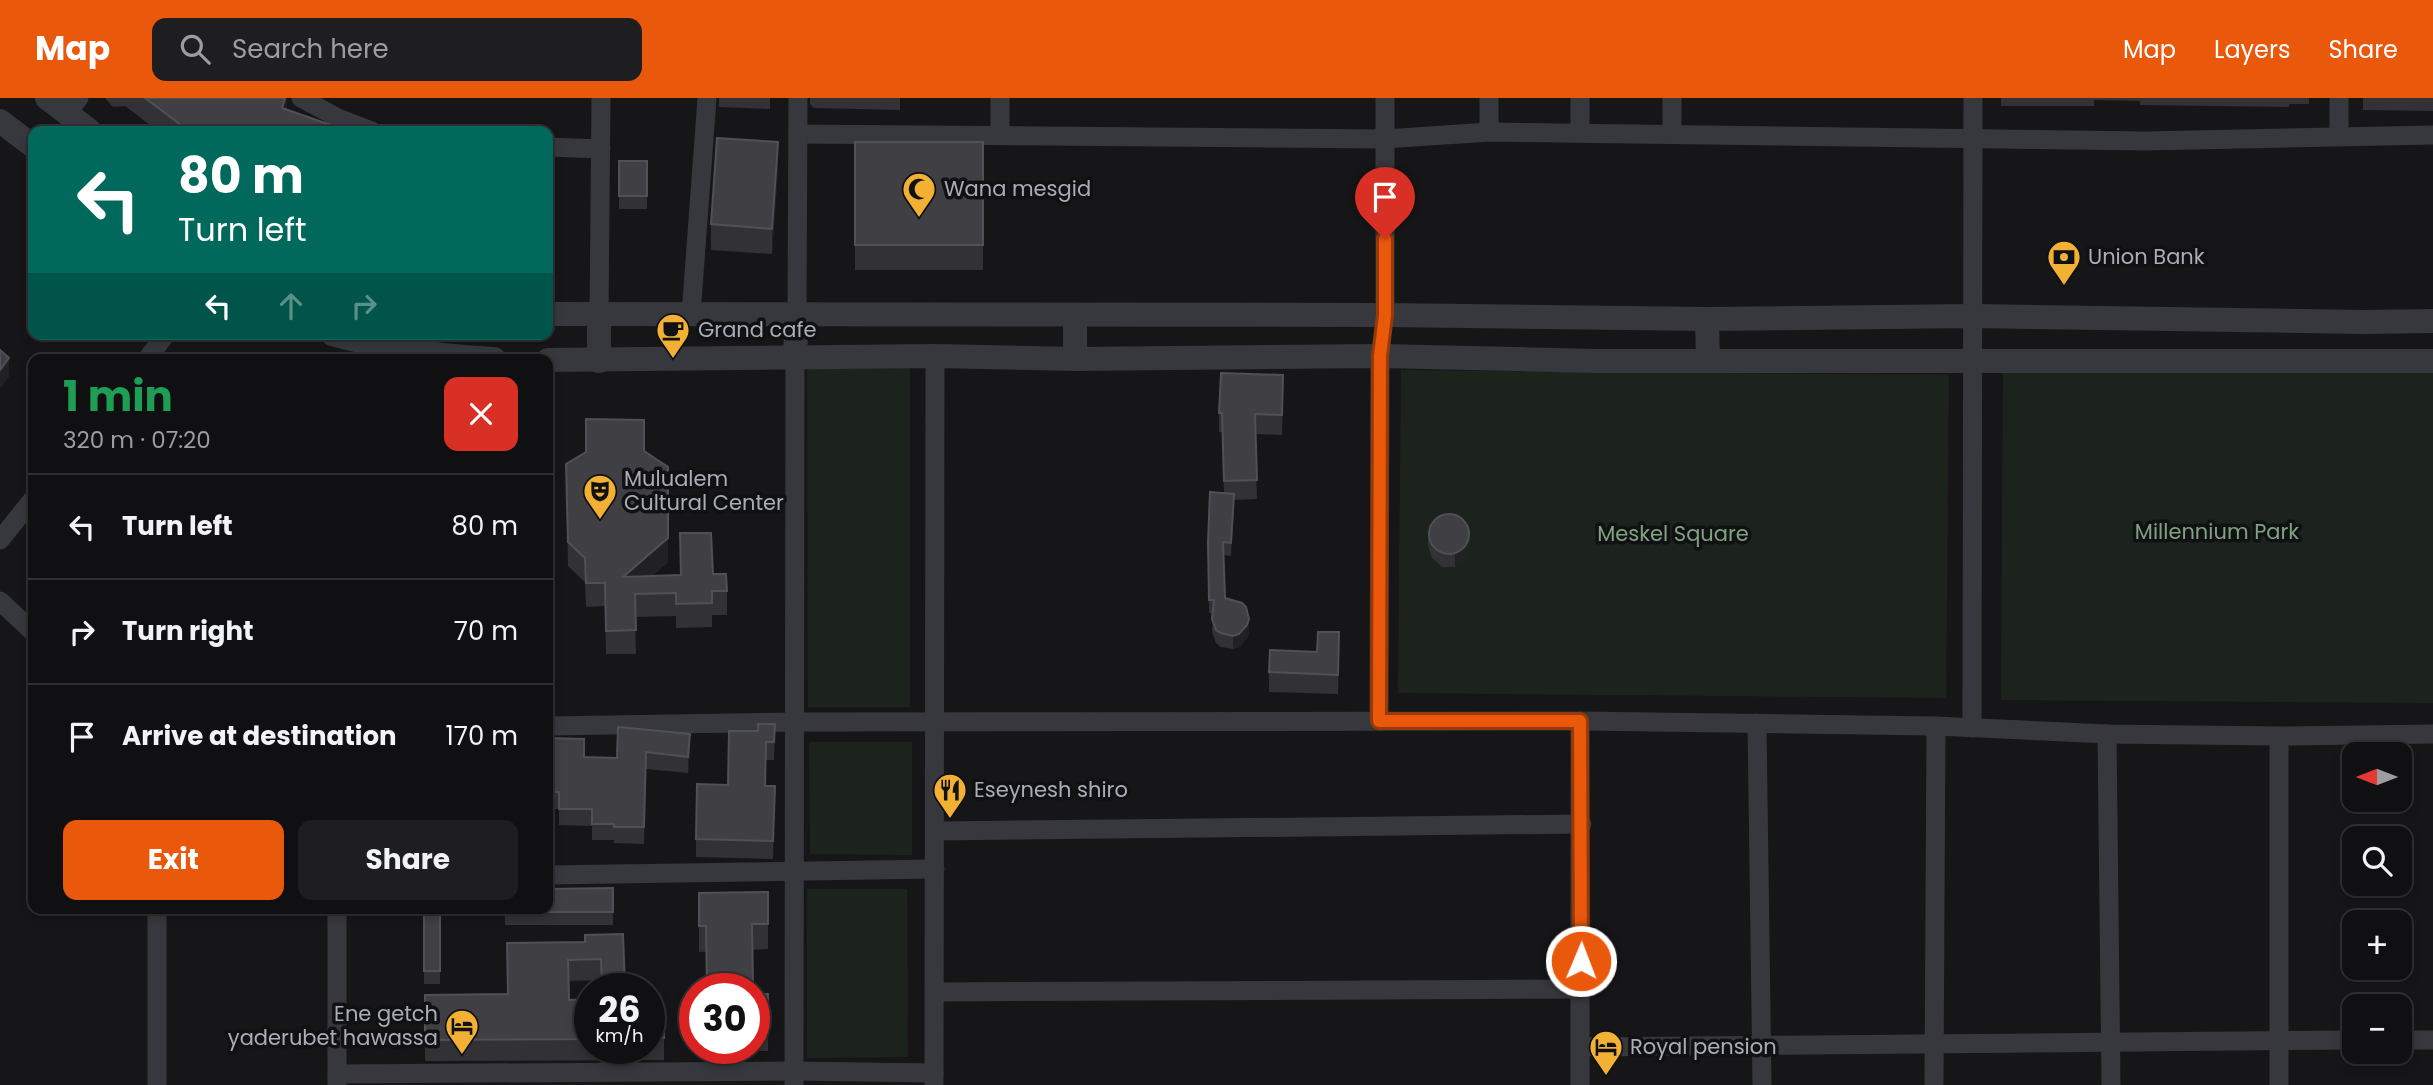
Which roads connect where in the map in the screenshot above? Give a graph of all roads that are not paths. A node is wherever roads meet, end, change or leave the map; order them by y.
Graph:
1 (47, 98) edge
2 (301, 98) edge
3 (601, 98) edge
4 (707, 98) edge
5 (798, 98) edge
6 (1000, 98) edge
7 (1385, 98) edge
8 (1489, 98) edge
9 (1580, 98) edge
10 (1672, 98) edge
11 (1973, 98) edge
12 (2339, 98) edge
13 (66, 114) edge
14 (0, 121) edge
15 (83, 126) edge
16 (359, 126) edge
17 (1489, 132) junction
18 (1580, 133) junction
19 (798, 134) junction
20 (1672, 134) junction
21 (1000, 135) junction
22 (2339, 135) junction
23 (2433, 135) edge
24 (1385, 139) junction
25 (1973, 139) junction
26 (28, 142) edge
27 (553, 147) edge
28 (601, 149) junction
29 (797, 312) junction
30 (553, 314) edge
31 (691, 315) junction
32 (936, 315) junction
33 (1385, 315) junction
34 (599, 316) junction
35 (1074, 316) junction
36 (1973, 316) junction
37 (1707, 319) junction
38 (2433, 321) edge
39 (161, 340) edge
40 (352, 340) edge
41 (151, 354) edge
42 (438, 354) edge
43 (935, 356) junction
44 (1380, 356) junction
45 (795, 357) junction
46 (1074, 359) junction
47 (553, 360) edge
48 (1973, 360) junction
49 (599, 361) junction
50 (1708, 361) junction
51 (2433, 361) edge
52 (28, 505) edge
53 (0, 540) edge
54 (0, 601) edge
55 (28, 627) edge
56 (1379, 721) junction
57 (1580, 721) junction
58 (795, 722) junction
59 (935, 722) junction
60 (1757, 723) junction
61 (553, 726) edge
62 (1936, 726) junction
63 (1972, 728) junction
64 (2107, 734) junction
65 (2433, 734) edge
66 (2279, 736) junction
67 (1582, 824) junction
68 (934, 831) junction
69 (934, 869) junction
70 (795, 871) junction
71 (553, 875) edge
72 (157, 914) edge
73 (337, 914) edge
74 (1581, 989) junction
75 (934, 992) junction
76 (2279, 1040) junction
77 (2342, 1040) edge
78 (2412, 1040) edge
79 (2433, 1040) edge
80 (1934, 1042) junction
81 (2112, 1043) junction
82 (1580, 1046) junction
83 (1762, 1046) junction
84 (794, 1078) edge
85 (934, 1079) edge
86 (337, 1080) edge
87 (157, 1085) edge
88 (1580, 1085) edge
89 (1762, 1085) edge
90 (1934, 1085) edge
91 (2111, 1085) edge
92 (2279, 1085) edge

1 - 13 street
2 - 16 street
3 - 28 street
4 - 31 street
5 - 19 street
6 - 21 street
7 - 24 street
8 - 17 street
9 - 18 street
10 - 20 street
11 - 25 street
12 - 22 street
13 - 15 street
14 - 26 street
17 - 18 street
17 - 24 street
18 - 20 street
19 - 21 street
19 - 29 street
20 - 25 street
21 - 24 street
22 - 23 street
22 - 25 street
24 - 33 street
25 - 36 street
27 - 28 street
28 - 34 street
29 - 31 street
29 - 32 street
29 - 45 street
30 - 34 street
31 - 34 street
32 - 35 street
32 - 43 street
33 - 35 street
33 - 37 street
33 - 44 street
34 - 49 street
35 - 46 street
36 - 37 street
36 - 38 street
36 - 48 street
37 - 50 street
39 - 41 street
40 - 42 street
43 - 45 street
43 - 46 street
43 - 59 street
44 - 46 street
44 - 50 street
44 - 56 street
45 - 49 street
45 - 58 street
47 - 49 street
48 - 50 street
48 - 51 street
48 - 63 street
52 - 53 street
54 - 55 street
56 - 57 street
56 - 59 street
57 - 60 street
57 - 67 street
58 - 59 street
58 - 61 street
58 - 70 street
59 - 68 street
60 - 62 street
60 - 83 street
62 - 63 street
62 - 80 street
63 - 64 street
64 - 66 street
64 - 81 street
65 - 66 street
66 - 76 street
67 - 68 street
67 - 74 street
68 - 69 street
69 - 70 street
69 - 75 street
70 - 71 street
70 - 84 street
72 - 87 street
73 - 86 street
74 - 75 street
74 - 82 street
75 - 85 street
76 - 77 street
76 - 81 street
76 - 92 street
78 - 79 street
80 - 81 street
80 - 83 street
80 - 90 street
81 - 91 street
82 - 83 street
82 - 88 street
83 - 89 street
84 - 85 street
84 - 86 street

